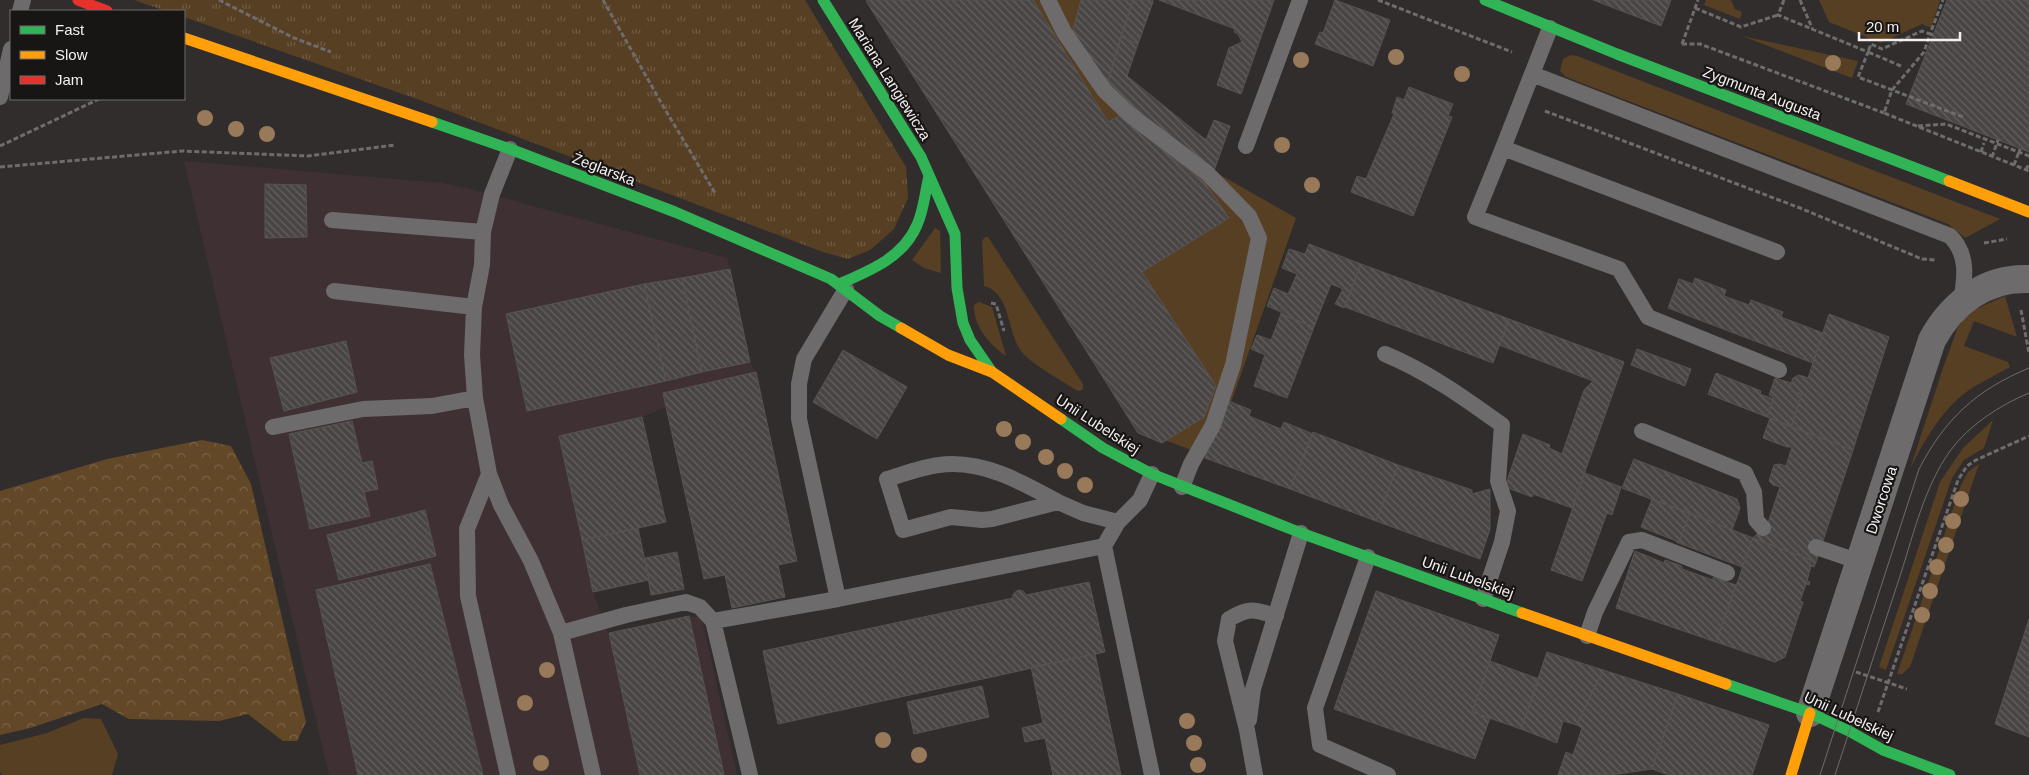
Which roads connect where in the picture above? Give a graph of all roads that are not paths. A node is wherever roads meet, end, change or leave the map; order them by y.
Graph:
1 (78, 0) edge
2 (823, 0) edge
3 (1048, 0) edge
4 (1300, 0) edge
5 (1485, 0) edge
6 (104, 10) edge
7 (1550, 28) junction
8 (185, 38) edge
9 (10, 53) edge
10 (1532, 74) junction
11 (0, 97) edge
12 (1246, 146) dead end
13 (1503, 148) junction
14 (510, 149) junction
15 (929, 176) junction
16 (2029, 212) edge
17 (332, 220) dead end
18 (483, 232) junction
19 (1777, 252) dead end
20 (2029, 278) edge
21 (843, 287) junction
22 (334, 291) dead end
23 (1961, 302) junction
24 (474, 307) junction
25 (1384, 354) dead end
26 (1779, 370) dead end
27 (992, 372) junction
28 (475, 398) junction
29 (273, 427) dead end
30 (1642, 431) dead end
31 (489, 474) junction
32 (1152, 474) junction
33 (1182, 487) junction
34 (1058, 502) junction
35 (1118, 522) junction
36 (1763, 528) dead end
37 (1301, 533) junction
38 (1104, 546) junction
39 (1816, 547) dead end
40 (1368, 557) junction
41 (1860, 562) junction
42 (1727, 573) dead end
43 (838, 599) junction
44 (1483, 599) junction
45 (1276, 616) junction
46 (713, 621) junction
47 (561, 633) junction
48 (1587, 636) junction
49 (1810, 713) junction
50 (1247, 730) junction
51 (1909, 759) junction
52 (508, 775) edge
53 (593, 775) edge
54 (750, 775) edge
55 (1152, 775) edge
56 (1255, 775) edge
57 (1388, 775) edge
58 (1791, 775) edge
59 (1904, 775) edge
60 (1950, 775) edge

1 - 6 street
2 - 15 street, Mariana Langiewicza
3 - 33 lane
4 - 12 lane
5 - 7 street, Zygmunta Augusta
7 - 10 lane
7 - 16 street, Zygmunta Augusta
8 - 14 street, Żeglarska
9 - 11 lane
10 - 13 lane
10 - 23 lane
13 - 19 lane
13 - 26 lane
14 - 18 lane
14 - 21 street, Żeglarska
15 - 21 street
15 - 27 street, Mariana Langiewicza
17 - 18 lane
18 - 24 lane
20 - 23 street, Dworcowa
21 - 27 street, Żeglarska
21 - 43 lane
22 - 24 lane
23 - 41 street, Dworcowa
24 - 28 lane
25 - 44 lane
27 - 32 street, Unii Lubelskiej
28 - 29 lane
28 - 31 lane
30 - 36 lane
31 - 47 lane
31 - 52 lane
32 - 33 street, Unii Lubelskiej
32 - 35 lane
33 - 37 street, Unii Lubelskiej
34 - 34 lane
34 - 35 lane
35 - 38 lane
37 - 40 street, Unii Lubelskiej
37 - 45 lane
38 - 43 lane
38 - 55 lane
39 - 41 lane
40 - 44 street, Unii Lubelskiej
40 - 57 lane
41 - 49 street, Dworcowa
42 - 48 lane
43 - 46 lane
44 - 48 street, Unii Lubelskiej
45 - 50 lane
45 - 50 lane
46 - 47 lane
46 - 54 lane
47 - 53 lane
48 - 49 street, Unii Lubelskiej
49 - 51 street, Unii Lubelskiej
49 - 58 street, Dworcowa
50 - 56 lane
51 - 59 lane
51 - 60 street, Unii Lubelskiej

